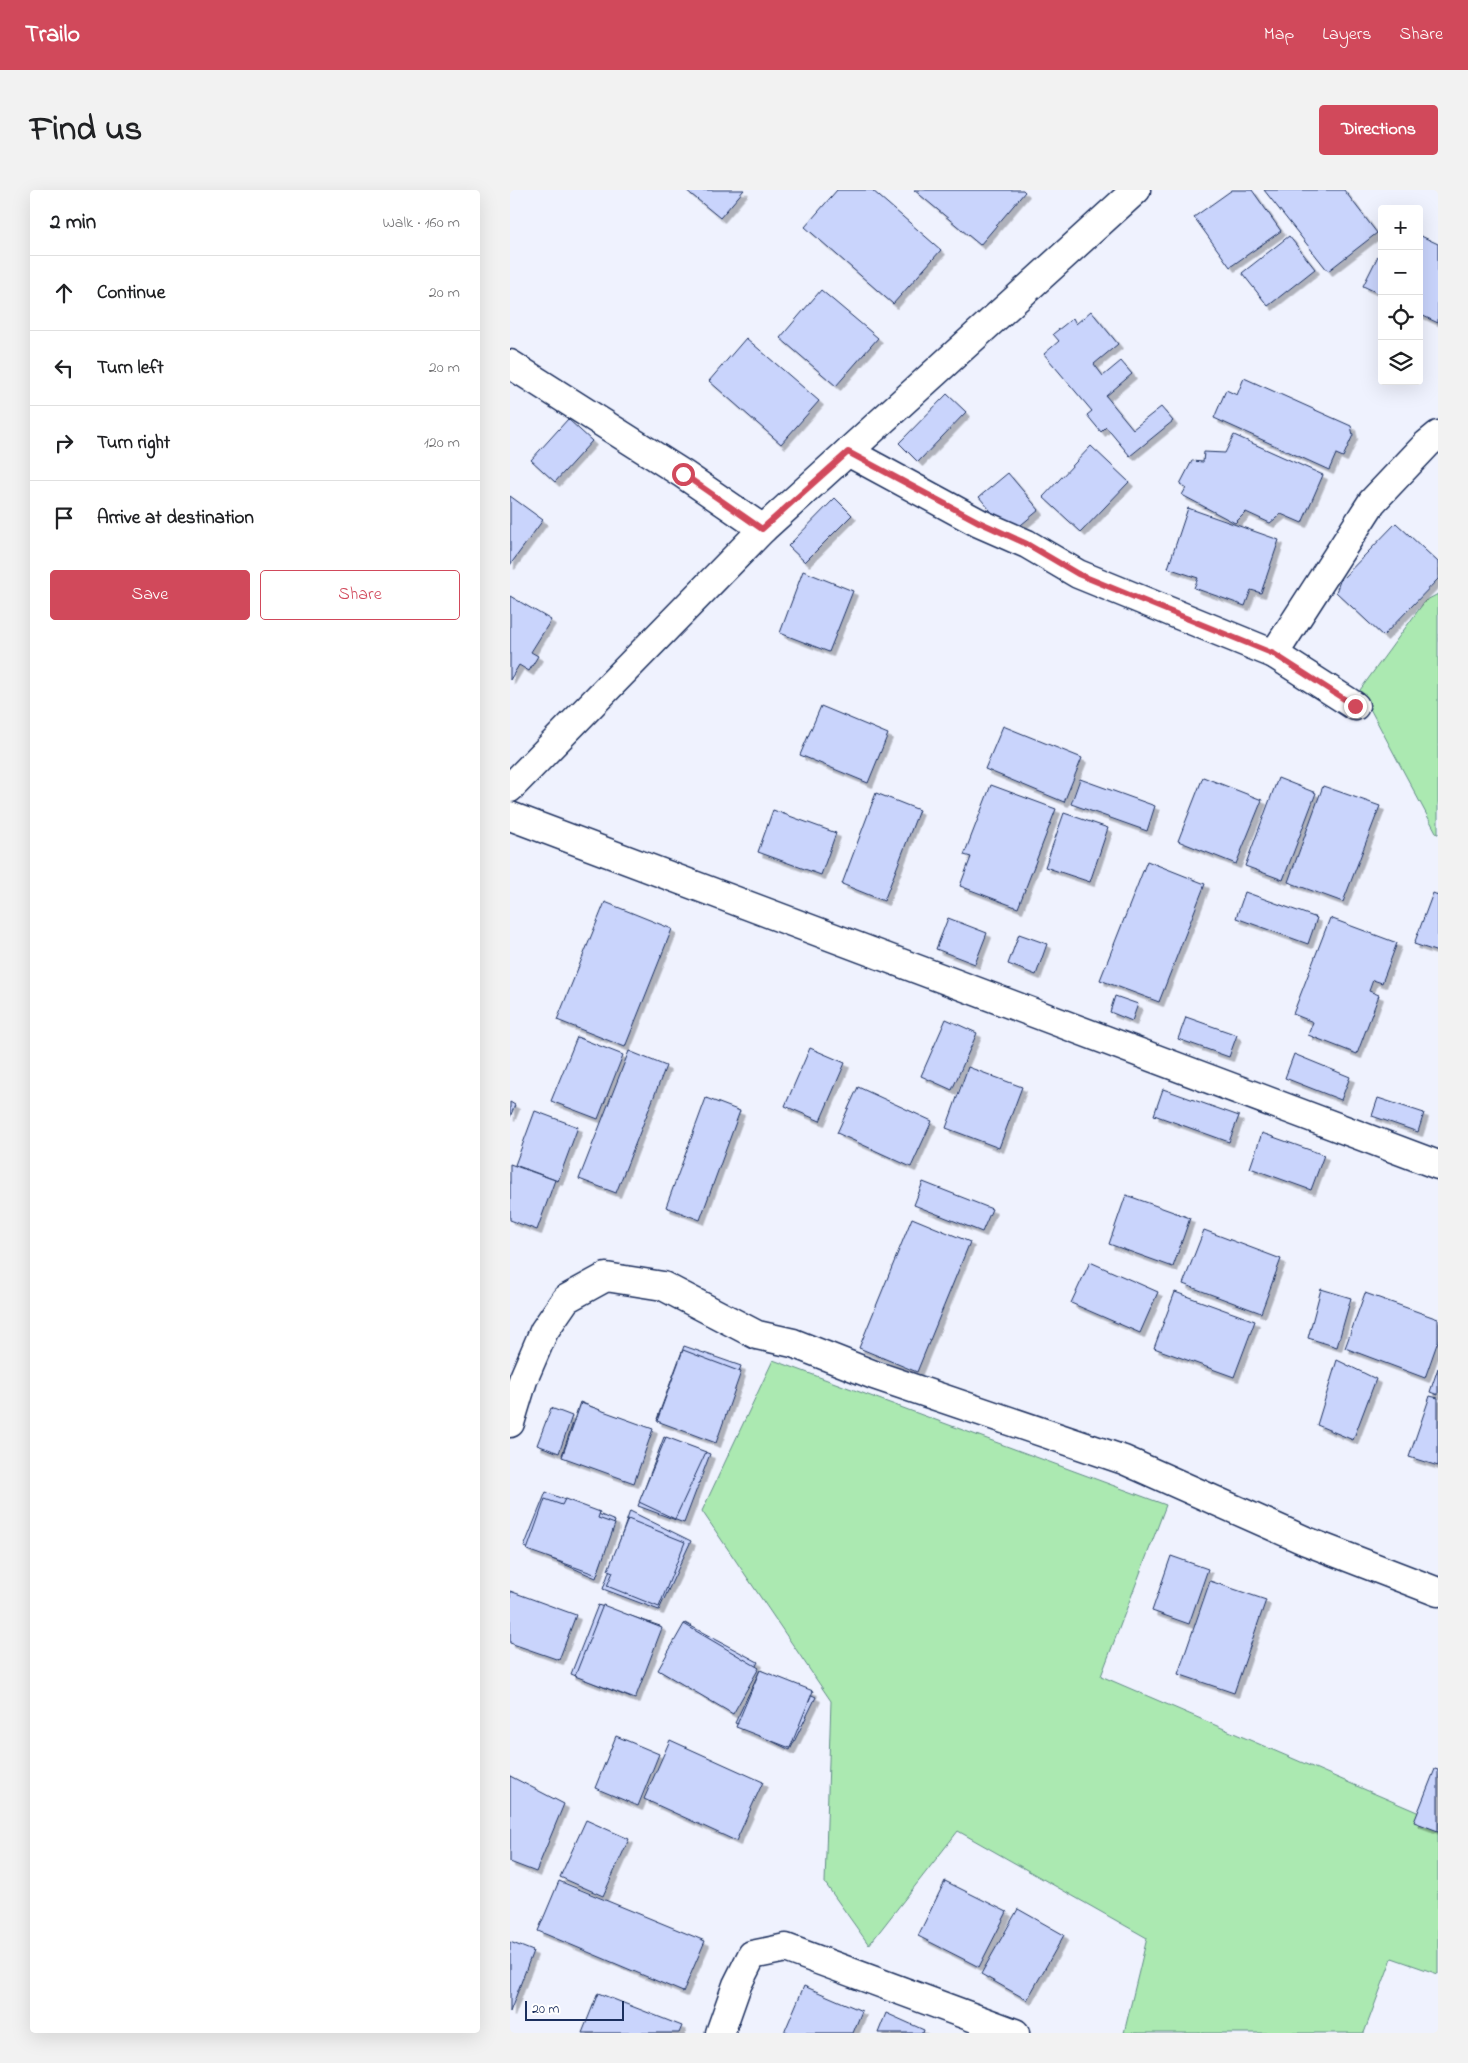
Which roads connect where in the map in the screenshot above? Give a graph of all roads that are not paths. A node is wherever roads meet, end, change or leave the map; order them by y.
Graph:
1 (1136, 190) edge
2 (510, 364) edge
3 (1438, 435) edge
4 (848, 452) junction
5 (762, 529) junction
6 (1274, 654) junction
7 (1355, 706) dead end
8 (510, 788) edge
9 (510, 816) edge
10 (1438, 1165) edge
11 (510, 1423) edge
12 (1438, 1592) edge
13 (720, 2033) edge
14 (1015, 2033) edge

1 - 4 street
2 - 5 street
3 - 6 street
4 - 5 street
4 - 6 street
5 - 8 street
6 - 7 street
9 - 10 street
11 - 12 street
13 - 14 street

